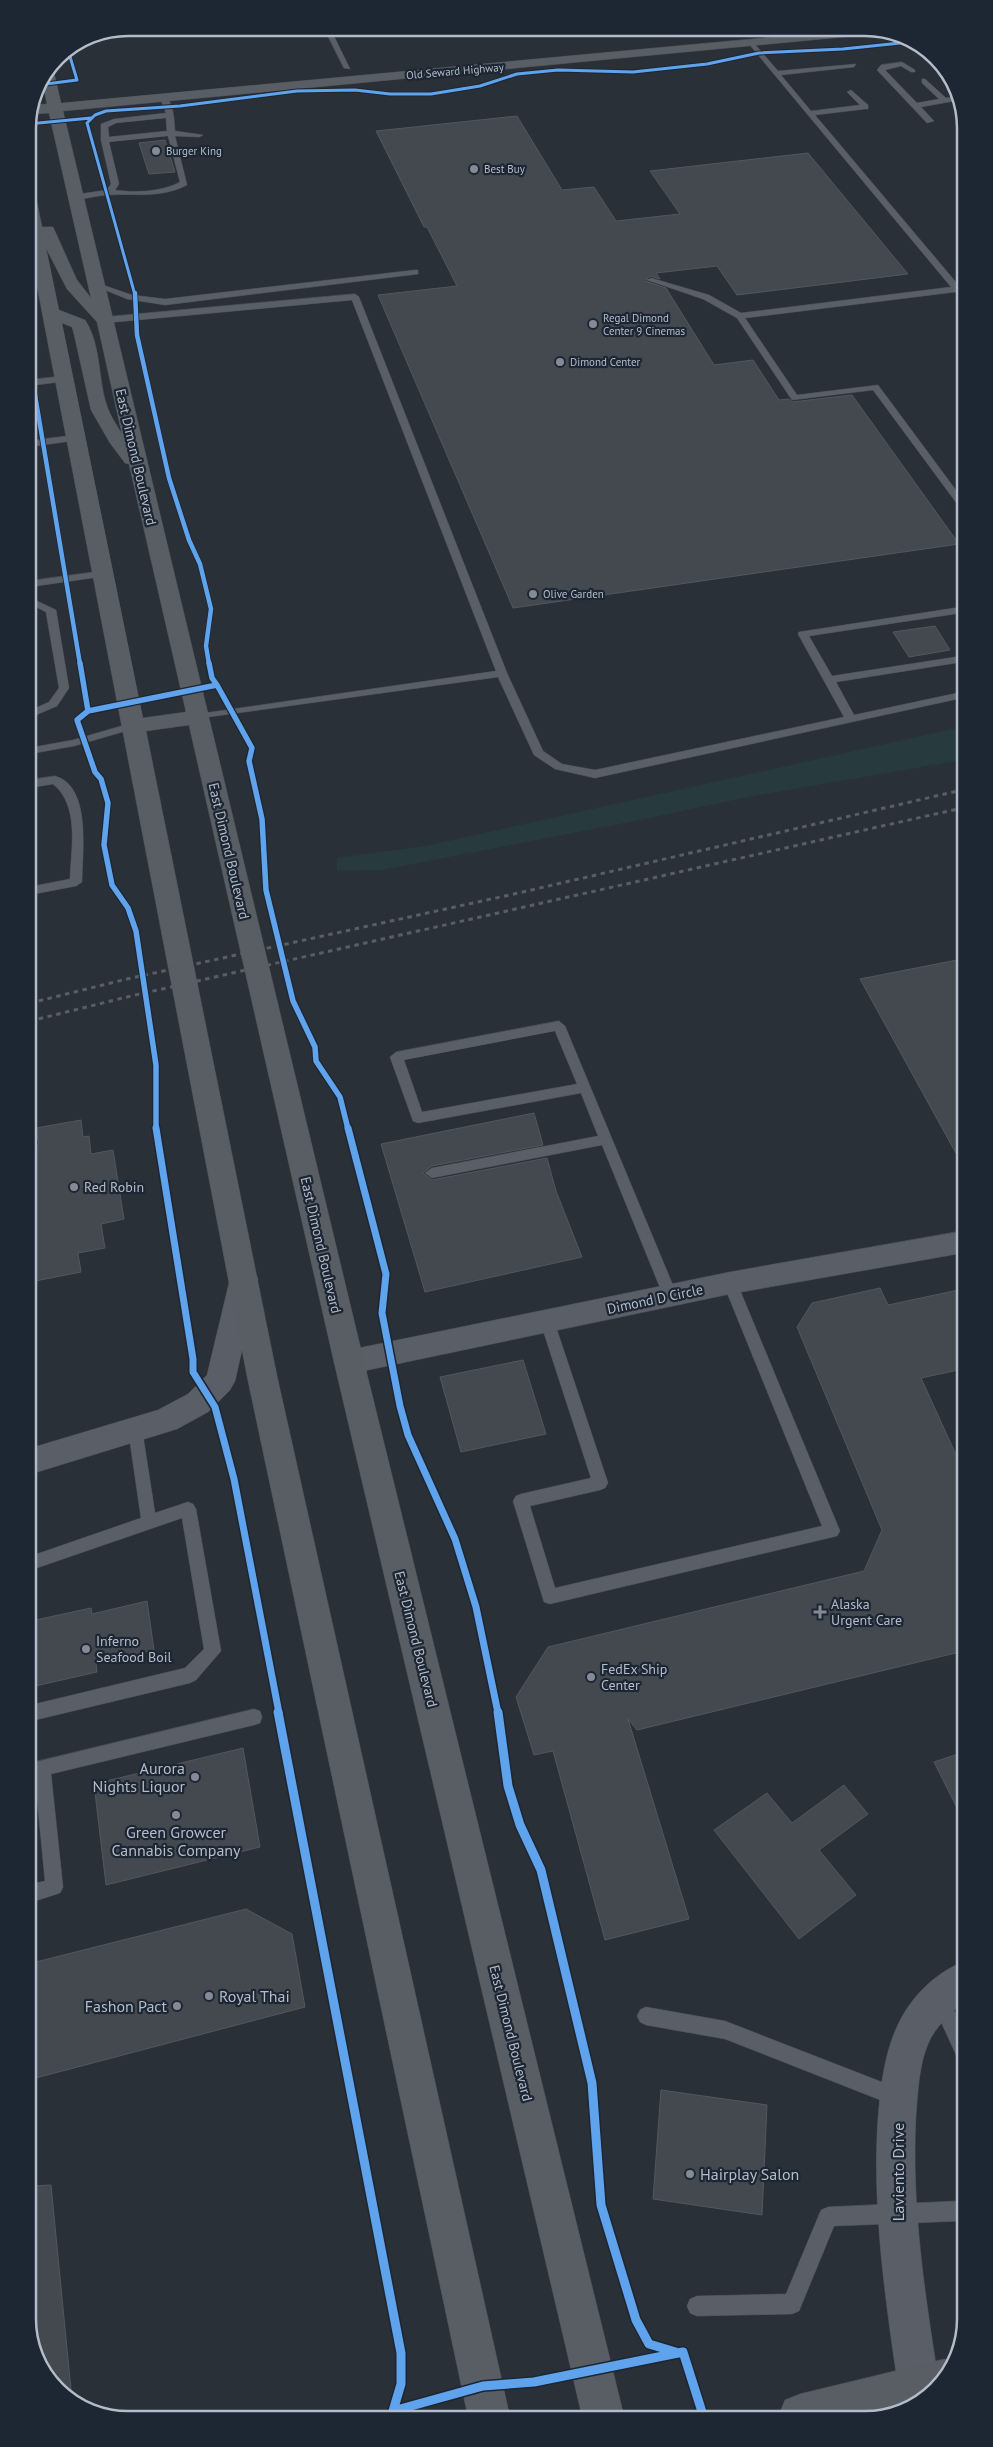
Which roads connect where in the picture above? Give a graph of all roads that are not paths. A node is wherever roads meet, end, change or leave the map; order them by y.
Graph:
1 (330, 36) edge
2 (690, 36) edge
3 (826, 36) edge
4 (678, 37) junction
5 (751, 43) junction
6 (535, 63) junction
7 (854, 64) dead end
8 (348, 68) junction
9 (913, 71) dead end
10 (776, 73) junction
11 (924, 81) dead end
12 (49, 82) edge
13 (851, 92) dead end
14 (41, 98) edge
15 (164, 98) junction
16 (952, 99) edge
17 (945, 100) junction
18 (54, 101) junction
19 (916, 106) junction
20 (39, 107) edge
21 (810, 113) junction
22 (170, 115) junction
23 (930, 121) dead end
24 (171, 133) junction
25 (199, 135) dead end
26 (104, 140) junction
27 (110, 192) junction
28 (76, 197) junction
29 (36, 216) edge
30 (36, 243) edge
31 (416, 272) dead end
32 (651, 280) dead end
33 (96, 285) junction
34 (957, 290) edge
35 (957, 292) edge
36 (50, 312) junction
37 (740, 316) junction
38 (105, 320) junction
39 (64, 379) junction
40 (36, 382) edge
41 (76, 438) junction
42 (36, 443) edge
43 (139, 468) junction
44 (957, 498) edge
45 (102, 574) junction
46 (36, 580) edge
47 (36, 604) edge
48 (957, 611) edge
49 (957, 660) edge
50 (502, 672) junction
51 (829, 680) junction
52 (957, 696) edge
53 (36, 712) edge
54 (198, 717) junction
55 (851, 718) junction
56 (132, 726) junction
57 (36, 751) edge
58 (36, 783) edge
59 (36, 890) edge
60 (585, 1087) junction
61 (607, 1139) junction
62 (432, 1173) dead end
63 (957, 1243) edge
64 (244, 1277) junction
65 (730, 1283) junction
66 (670, 1295) junction
67 (547, 1321) junction
68 (348, 1362) junction
69 (135, 1429) junction
70 (36, 1459) edge
71 (149, 1522) junction
72 (36, 1561) edge
73 (36, 1712) edge
74 (254, 1717) dead end
75 (37, 1770) edge
76 (36, 1892) edge
77 (952, 1989) edge
78 (957, 2013) edge
79 (646, 2016) dead end
80 (899, 2098) junction
81 (957, 2211) edge
82 (897, 2214) junction
83 (697, 2306) dead end
84 (932, 2382) edge
85 (488, 2411) edge
86 (602, 2411) edge
87 (816, 2411) edge

1 - 8 lane
2 - 4 main road, Old Seward Highway
3 - 5 main road, Old Seward Highway
4 - 6 main road
4 - 8 main road, Old Seward Highway
5 - 6 main road, Old Seward Highway
5 - 10 lane
6 - 15 main road, Old Seward Highway
7 - 10 lane
8 - 18 main road, Old Seward Highway
9 - 19 lane
10 - 21 lane
11 - 17 lane
12 - 18 main road, East Dimond Boulevard
13 - 21 lane
14 - 18 main road, Old Seward Highway
15 - 18 main road, Old Seward Highway
15 - 22 lane
16 - 17 lane
17 - 19 lane
18 - 20 main road, Old Seward Highway
18 - 28 main road, East Dimond Boulevard
19 - 23 lane
21 - 34 lane
22 - 24 lane
22 - 26 lane
24 - 25 lane
24 - 26 lane
24 - 27 lane
26 - 27 lane
27 - 28 lane
28 - 33 main road, East Dimond Boulevard
29 - 38 main road
30 - 36 main road
31 - 33 lane
32 - 37 lane
33 - 38 main road, East Dimond Boulevard
35 - 37 lane
36 - 39 main road
36 - 43 main road
37 - 44 lane
38 - 43 main road, East Dimond Boulevard
38 - 50 lane
39 - 40 lane
39 - 41 main road
41 - 42 lane
41 - 45 main road
43 - 54 main road, East Dimond Boulevard
45 - 46 lane
45 - 56 main road
47 - 53 lane
48 - 51 lane
49 - 51 lane
50 - 54 lane
50 - 55 lane
51 - 55 lane
52 - 55 lane
54 - 56 main road
54 - 68 main road, East Dimond Boulevard
56 - 57 lane
56 - 64 main road
58 - 59 lane
60 - 60 lane
60 - 61 lane
61 - 62 lane
61 - 66 lane
63 - 65 street, Dimond D Circle
64 - 69 street
64 - 85 main road
65 - 66 street, Dimond D Circle
65 - 67 lane
66 - 67 street, Dimond D Circle
67 - 68 street, Dimond D Circle
68 - 86 main road, East Dimond Boulevard
69 - 70 street
69 - 71 lane
71 - 72 lane
71 - 73 lane
74 - 75 lane
75 - 76 lane
77 - 78 lane
77 - 80 street, Laviento Drive
79 - 80 lane
80 - 82 street, Laviento Drive
81 - 82 lane
82 - 83 lane
82 - 84 street, Laviento Drive
84 - 87 main road

